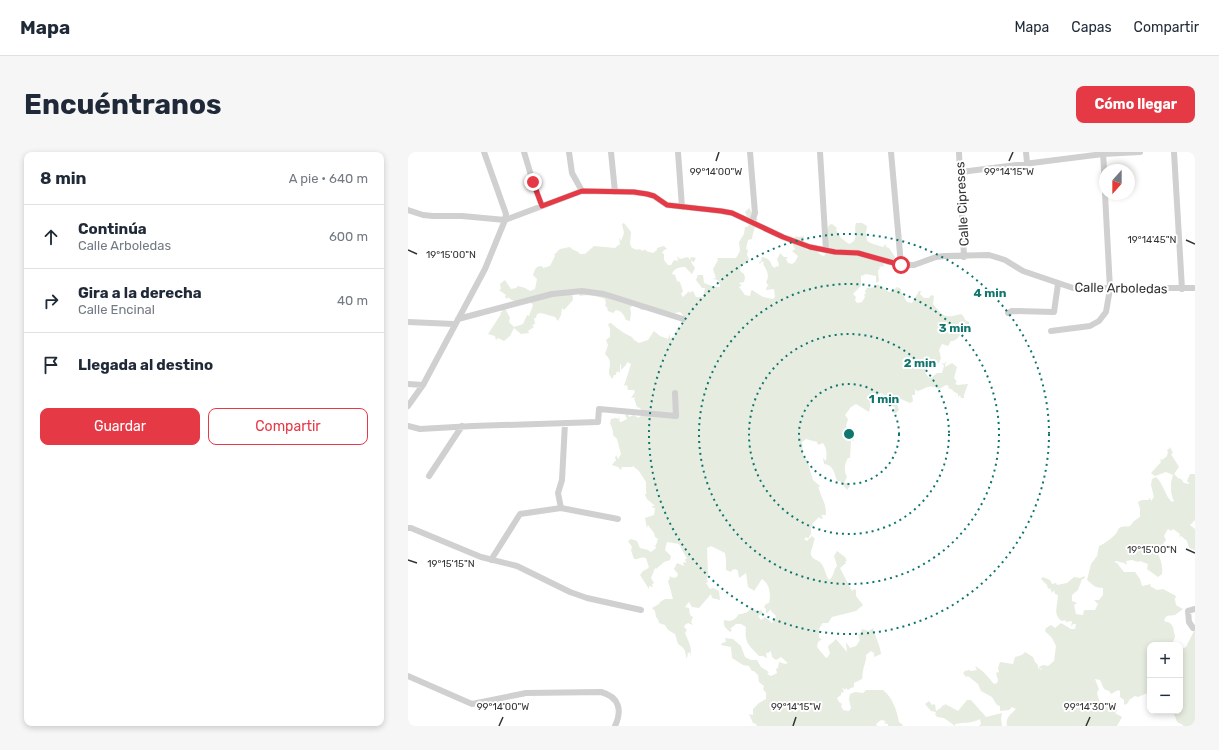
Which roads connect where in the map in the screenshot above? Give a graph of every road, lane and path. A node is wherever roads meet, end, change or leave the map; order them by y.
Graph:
1 (484, 152) edge
2 (524, 152) edge
3 (569, 152) edge
4 (611, 152) edge
5 (678, 152) edge
6 (750, 152) edge
7 (820, 152) edge
8 (891, 152) edge
9 (959, 152) edge
10 (1026, 152) edge
11 (1140, 152) edge
12 (1174, 152) edge
13 (1103, 153) edge
14 (1027, 163) junction
15 (1104, 164) edge
16 (961, 172) junction
17 (582, 191) junction
18 (615, 192) junction
19 (1105, 200) edge
20 (542, 206) junction
21 (682, 207) junction
22 (408, 210) edge
23 (506, 217) junction
24 (752, 222) junction
25 (826, 250) junction
26 (964, 257) junction
27 (901, 265) junction
28 (1058, 284) junction
29 (1195, 288) edge
30 (1110, 289) junction
31 (1182, 289) junction
32 (1008, 313) dead end
33 (683, 319) dead end
34 (408, 322) edge
35 (456, 322) junction
36 (1051, 331) dead end
37 (408, 384) edge
38 (423, 385) junction
39 (675, 393) dead end
40 (408, 406) edge
41 (565, 423) junction
42 (408, 426) edge
43 (462, 426) junction
44 (429, 476) dead end
45 (561, 508) junction
46 (618, 519) dead end
47 (408, 528) edge
48 (491, 560) junction
49 (1195, 609) edge
50 (641, 610) dead end
51 (1193, 628) dead end
52 (408, 676) edge
53 (615, 726) edge

1 - 23 street
2 - 20 street
3 - 17 street
4 - 18 street
5 - 21 street
6 - 24 street
7 - 25 street
8 - 27 street
9 - 16 street, Calle Cipreses
10 - 14 street
11 - 13 street
12 - 31 street
13 - 14 street
13 - 15 street
14 - 16 street
16 - 26 street, Calle Cipreses
17 - 18 street, Calle Arboledas
17 - 20 street, Calle Arboledas
18 - 21 street, Calle Arboledas
19 - 30 street
20 - 23 street, Calle Arboledas
21 - 24 street, Calle Arboledas
22 - 23 street
23 - 35 street
24 - 25 street, Calle Arboledas
25 - 27 street, Calle Arboledas
26 - 27 street, Calle Arboledas
26 - 28 street, Calle Arboledas
28 - 30 street, Calle Arboledas
28 - 32 street
29 - 31 street, Calle Arboledas
30 - 31 street, Calle Arboledas
30 - 36 street
33 - 35 street
34 - 35 street
35 - 38 street
37 - 38 street
38 - 40 street
39 - 41 street
41 - 43 street
41 - 45 street
42 - 43 street
43 - 44 street
45 - 46 street
45 - 48 street
47 - 48 street
48 - 50 street
49 - 51 street
52 - 53 street

